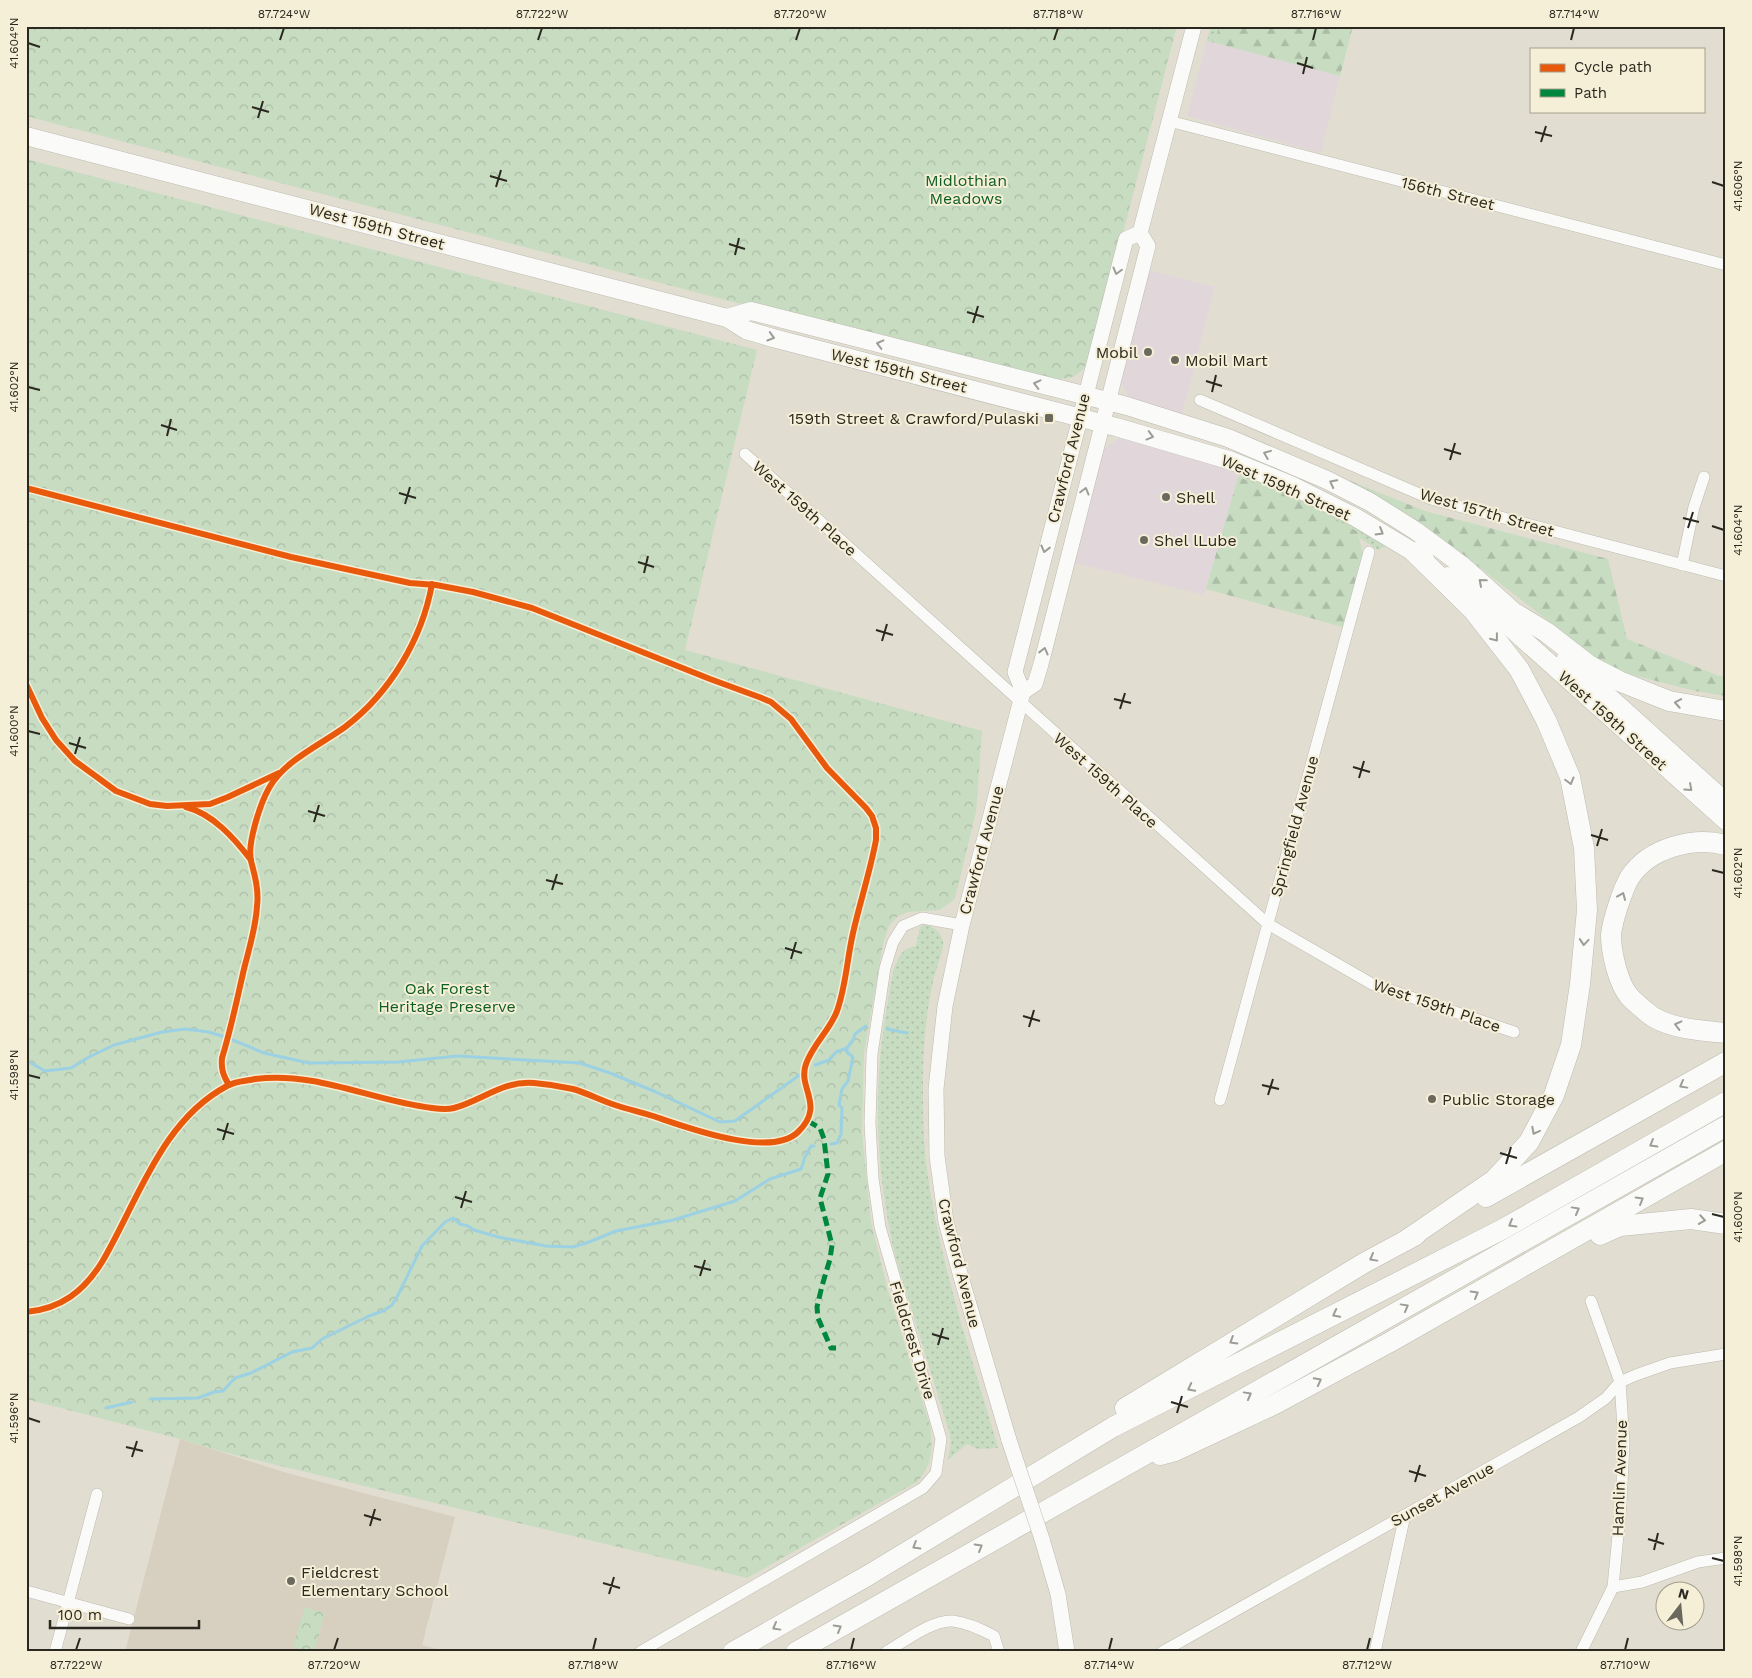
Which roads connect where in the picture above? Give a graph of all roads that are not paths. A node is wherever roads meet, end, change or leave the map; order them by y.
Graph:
1 (1194, 26) edge
2 (1169, 121) junction
3 (26, 136) edge
4 (1140, 233) junction
5 (1726, 265) edge
6 (727, 318) junction
7 (1085, 395) junction
8 (1200, 400) dead end
9 (1108, 402) junction
10 (1079, 417) junction
11 (1103, 423) junction
12 (745, 454) dead end
13 (1704, 477) dead end
14 (1369, 552) dead end
15 (1414, 552) junction
16 (1682, 565) junction
17 (1726, 576) edge
18 (1518, 615) junction
19 (1022, 697) junction
20 (1726, 711) edge
21 (1726, 802) edge
22 (1726, 821) edge
23 (1726, 845) edge
24 (1268, 924) junction
25 (962, 925) junction
26 (1514, 1032) dead end
27 (1726, 1033) edge
28 (1726, 1062) edge
29 (1220, 1100) dead end
30 (1726, 1102) edge
31 (1726, 1126) edge
32 (1726, 1151) edge
33 (1726, 1224) edge
34 (1405, 1241) junction
35 (1506, 1276) junction
36 (1591, 1301) dead end
37 (1726, 1354) edge
38 (1620, 1382) junction
39 (1063, 1458) junction
40 (1129, 1462) junction
41 (97, 1494) dead end
42 (1405, 1515) junction
43 (1726, 1558) edge
44 (1613, 1587) junction
45 (26, 1591) edge
46 (68, 1602) junction
47 (129, 1620) dead end
48 (55, 1652) edge
49 (640, 1652) edge
50 (733, 1652) edge
51 (796, 1652) edge
52 (886, 1652) edge
53 (998, 1652) edge
54 (1067, 1652) edge
55 (1162, 1652) edge
56 (1375, 1652) edge
57 (1580, 1652) edge

1 - 2 main road, Crawford Avenue
2 - 4 main road, Crawford Avenue
2 - 5 street, 156th Street
3 - 6 main road, West 159th Street
4 -> 7 main road, Crawford Avenue
4 - 9 main road, Crawford Avenue
7 -> 6 main road, West 159th Street
6 -> 10 main road, West 159th Street
7 - 9 main road, West 159th Street
7 - 10 main road, Crawford Avenue
8 - 16 street, West 157th Street
9 - 11 main road, Crawford Avenue
18 -> 9 main road, West 159th Street
10 - 11 main road, West 159th Street
10 -> 19 main road, Crawford Avenue
11 -> 15 main road, West 159th Street
19 -> 11 main road, Crawford Avenue
12 - 19 street, West 159th Place
13 - 16 street
14 - 24 street, Springfield Avenue
15 -> 22 main road, West 159th Street
15 -> 34 highway
16 - 17 street, West 157th Street
20 -> 18 highway
18 - 21 main road, West 159th Street
19 - 24 street, West 159th Place
19 - 25 main road, Crawford Avenue
27 -> 23 highway
24 - 26 street, West 159th Place
24 - 29 street, Springfield Avenue
25 - 49 street, Fieldcrest Drive
25 - 54 main road, Crawford Avenue, bridge
28 -> 34 highway
30 -> 39 highway
40 -> 31 highway
35 -> 32 highway
35 -> 33 highway
34 -> 39 highway
40 -> 35 highway
36 - 38 street, Hamlin Avenue
37 - 38 street, Sunset Avenue
38 - 42 street, Sunset Avenue
38 - 44 street, Hamlin Avenue
39 -> 50 highway
51 -> 40 highway
41 - 46 street
42 - 55 street, Sunset Avenue
42 - 56 street
43 - 44 street
44 - 57 street, Hamlin Avenue
45 - 46 street
46 - 47 street
46 - 48 street
52 - 53 street

